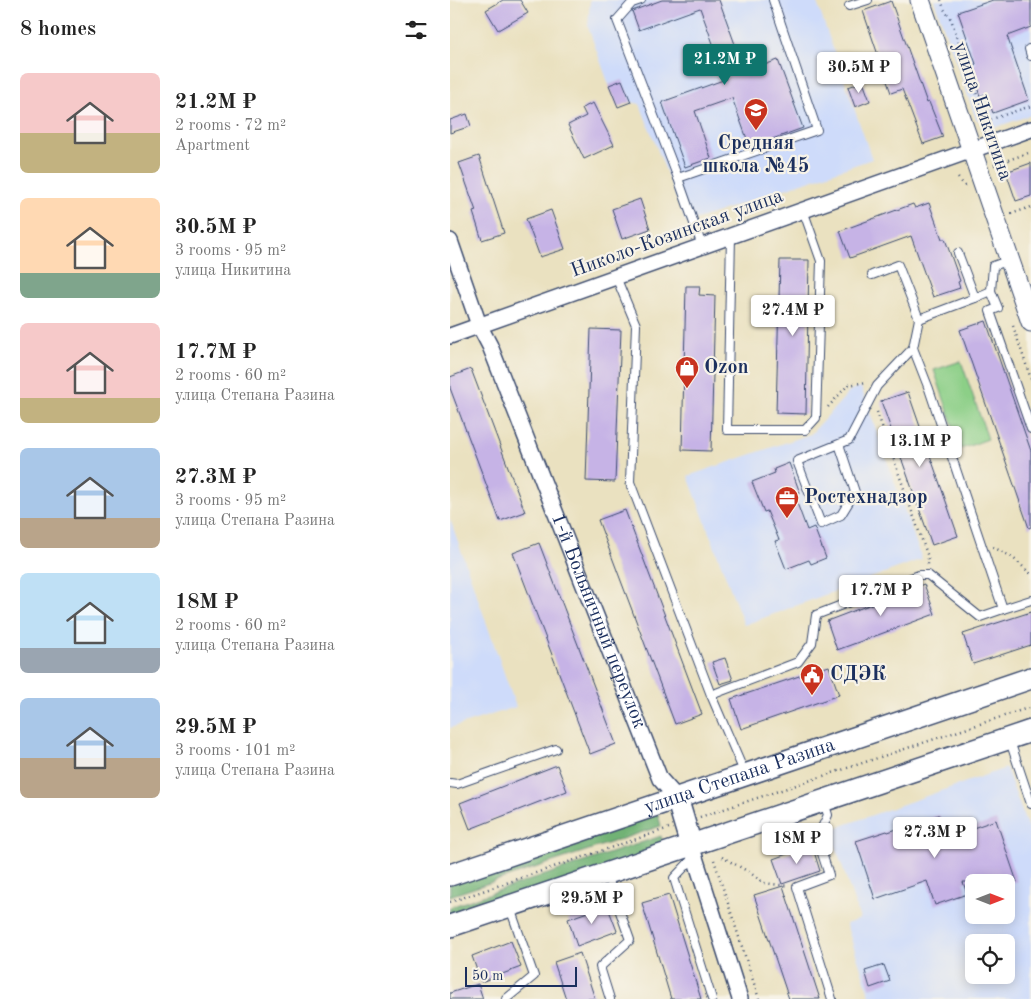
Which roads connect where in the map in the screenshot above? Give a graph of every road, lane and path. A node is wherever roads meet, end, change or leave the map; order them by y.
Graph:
1 (641, 0) edge
2 (773, 0) edge
3 (868, 0) edge
4 (920, 0) edge
5 (941, 0) edge
6 (849, 6) dead end
7 (1031, 49) edge
8 (1031, 56) edge
9 (1031, 106) edge
10 (986, 121) junction
11 (984, 126) dead end
12 (1031, 129) edge
13 (972, 150) junction
14 (1031, 152) edge
15 (992, 166) dead end
16 (678, 178) junction
17 (1031, 207) edge
18 (803, 210) junction
19 (1010, 214) dead end
20 (731, 236) junction
21 (450, 242) edge
22 (702, 246) junction
23 (958, 252) dead end
24 (1010, 260) junction
25 (872, 275) dead end
26 (616, 277) junction
27 (992, 291) junction
28 (975, 298) junction
29 (919, 319) junction
30 (1031, 322) edge
31 (479, 325) junction
32 (450, 336) edge
33 (913, 348) junction
34 (877, 386) junction
35 (871, 396) junction
36 (816, 413) junction
37 (1031, 429) edge
38 (839, 444) junction
39 (979, 538) junction
40 (1031, 574) edge
41 (928, 575) junction
42 (1031, 600) edge
43 (1003, 609) junction
44 (1031, 678) edge
45 (711, 695) junction
46 (1031, 707) edge
47 (1031, 731) edge
48 (1009, 739) junction
49 (556, 749) dead end
50 (746, 775) junction
51 (450, 783) edge
52 (677, 798) junction
53 (824, 801) junction
54 (1031, 804) edge
55 (684, 823) junction
56 (693, 850) junction
57 (722, 857) dead end
58 (714, 860) dead end
59 (606, 874) junction
60 (450, 875) edge
61 (797, 887) junction
62 (450, 902) edge
63 (510, 906) junction
64 (450, 926) edge
65 (506, 999) edge
66 (610, 999) edge
67 (712, 999) edge
68 (740, 999) edge
69 (759, 999) edge
70 (832, 999) edge

1 - 16 lane
2 - 16 lane
3 - 6 lane
4 - 13 street, улица Никитина
5 - 10 path
7 - 8 lane
9 - 10 path
10 - 11 path
12 - 13 street, Николо-Козинская улица
13 - 18 street, Николо-Козинская улица
13 - 24 street, улица Никитина
14 - 15 path
16 - 22 lane
17 - 19 path
18 - 20 street, Николо-Козинская улица
18 - 36 lane
20 - 22 street, Николо-Козинская улица
20 - 36 lane
21 - 31 street, 1-й Больничный переулок
22 - 26 street, Николо-Козинская улица
23 - 28 lane
24 - 27 lane
24 - 30 street, улица Никитина
25 - 29 lane
26 - 31 street, Николо-Козинская улица
26 - 45 lane
27 - 28 lane
27 - 37 lane
28 - 29 lane
29 - 33 lane
31 - 32 street, Николо-Козинская улица
31 - 52 street, 1-й Больничный переулок
33 - 34 lane
33 - 39 lane
34 - 35 lane
34 - 36 path
35 - 38 lane
35 - 41 path
38 - 38 lane
39 - 40 path
39 - 43 lane
41 - 43 lane
41 - 45 lane
42 - 43 lane
44 - 50 main road, улица Степана Разина
45 - 50 lane
46 - 55 path
47 - 48 main road
48 - 53 main road
48 - 54 lane
49 - 51 lane
50 - 52 main road, улица Степана Разина
52 - 55 main road, 1-й Больничный переулок
52 - 60 main road, улица Степана Разина
53 - 56 main road
53 - 61 lane
55 - 56 main road, 1-й Больничный переулок
55 - 62 path
56 - 59 main road
56 - 67 lane
56 - 68 street, 1-й Больничный переулок
57 - 61 path
58 - 69 path
59 - 63 main road
59 - 66 lane
61 - 70 lane
63 - 64 main road
63 - 65 lane

